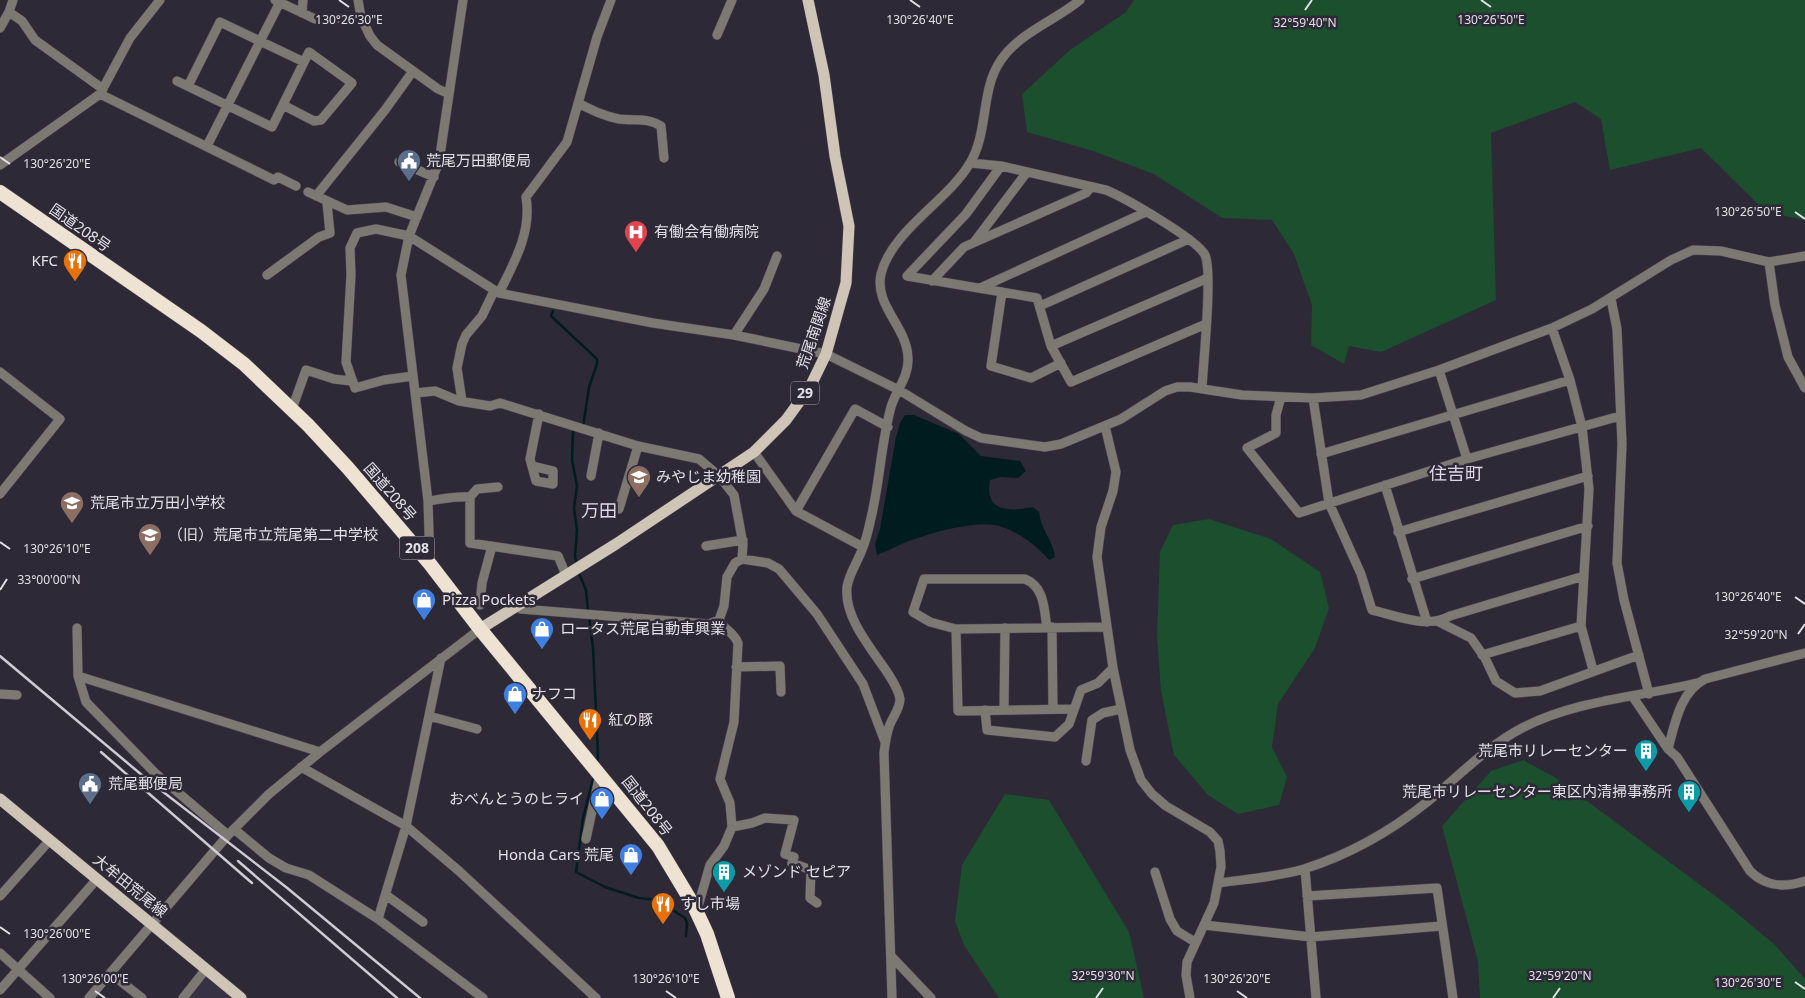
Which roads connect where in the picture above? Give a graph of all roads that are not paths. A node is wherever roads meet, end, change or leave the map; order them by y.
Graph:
1 (13, 0) edge
2 (160, 0) edge
3 (303, 0) edge
4 (358, 0) edge
5 (463, 0) edge
6 (612, 0) edge
7 (732, 0) edge
8 (808, 0) edge
9 (1080, 0) edge
10 (277, 1) edge
11 (9, 12) junction
12 (302, 13) junction
13 (343, 18) dead end
14 (0, 28) edge
15 (717, 35) dead end
16 (260, 41) junction
17 (304, 62) junction
18 (412, 71) junction
19 (177, 81) dead end
20 (188, 86) junction
21 (101, 91) junction
22 (449, 94) junction
23 (578, 103) junction
24 (283, 105) junction
25 (228, 106) junction
26 (207, 146) junction
27 (664, 158) dead end
28 (399, 162) dead end
29 (971, 163) junction
30 (0, 165) edge
31 (1001, 166) junction
32 (1027, 172) junction
33 (434, 177) junction
34 (296, 186) dead end
35 (1091, 187) junction
36 (0, 192) edge
37 (327, 203) junction
38 (1146, 212) junction
39 (417, 217) junction
40 (409, 236) junction
41 (1188, 239) junction
42 (973, 243) junction
43 (777, 256) dead end
44 (1805, 256) edge
45 (1770, 262) junction
46 (267, 275) dead end
47 (1208, 278) junction
48 (932, 280) junction
49 (980, 288) junction
50 (496, 292) junction
51 (1002, 292) junction
52 (1611, 299) junction
53 (1040, 306) junction
54 (1206, 324) junction
55 (1552, 328) junction
56 (734, 335) junction
57 (1051, 346) junction
58 (826, 354) junction
59 (1061, 363) junction
60 (1439, 370) junction
61 (0, 372) edge
62 (413, 376) junction
63 (1570, 380) junction
64 (351, 381) junction
65 (1805, 388) edge
66 (1202, 389) junction
67 (899, 390) junction
68 (416, 393) junction
69 (1281, 397) junction
70 (1313, 398) junction
71 (462, 401) junction
72 (292, 409) junction
73 (539, 414) junction
74 (1454, 415) junction
75 (1620, 416) junction
76 (1105, 426) junction
77 (888, 427) junction
78 (1582, 427) junction
79 (599, 433) junction
80 (638, 446) junction
81 (754, 452) junction
82 (1321, 454) junction
83 (1467, 459) junction
84 (532, 466) dead end
85 (591, 476) dead end
86 (718, 476) junction
87 (1588, 476) junction
88 (1385, 485) junction
89 (498, 487) dead end
90 (0, 494) edge
91 (470, 498) junction
92 (428, 501) junction
93 (1329, 503) junction
94 (619, 509) dead end
95 (796, 511) junction
96 (1588, 526) junction
97 (1398, 532) junction
98 (743, 540) junction
99 (492, 546) junction
100 (706, 546) dead end
101 (863, 547) junction
102 (742, 559) junction
103 (430, 564) junction
104 (566, 575) junction
105 (1584, 576) junction
106 (1412, 579) junction
107 (520, 604) junction
108 (480, 605) dead end
109 (719, 620) junction
110 (1427, 622) junction
111 (1439, 622) junction
112 (1107, 626) junction
113 (1581, 626) junction
114 (77, 628) dead end
115 (1005, 628) junction
116 (1050, 628) junction
117 (480, 629) junction
118 (956, 629) junction
119 (1805, 653) edge
120 (1482, 655) junction
121 (1639, 656) junction
122 (441, 658) junction
123 (736, 666) junction
124 (1113, 668) junction
125 (1594, 670) junction
126 (78, 676) junction
127 (1697, 683) junction
128 (781, 692) dead end
129 (0, 694) edge
130 (1648, 694) junction
131 (17, 695) dead end
132 (1634, 697) junction
133 (1073, 708) junction
134 (1053, 709) junction
135 (985, 710) junction
136 (1004, 710) junction
137 (1121, 710) junction
138 (429, 716) junction
139 (477, 730) dead end
140 (885, 742) junction
141 (1668, 749) junction
142 (320, 752) junction
143 (1086, 761) dead end
144 (301, 767) junction
145 (600, 774) junction
146 (2, 803) edge
147 (406, 826) junction
148 (732, 827) junction
149 (231, 832) junction
150 (586, 838) dead end
151 (50, 840) junction
152 (1305, 869) junction
153 (1154, 872) dead end
154 (97, 879) junction
155 (1805, 881) edge
156 (1219, 883) junction
157 (386, 895) junction
158 (0, 896) edge
159 (1308, 896) junction
160 (817, 903) dead end
161 (694, 906) junction
162 (378, 919) junction
163 (423, 922) dead end
164 (152, 923) junction
165 (1204, 925) junction
166 (1441, 926) junction
167 (1311, 937) junction
168 (1195, 942) junction
169 (0, 953) edge
170 (892, 957) junction
171 (206, 969) junction
172 (19, 970) junction
173 (110, 973) junction
174 (0, 990) edge
175 (730, 996) edge
176 (50, 998) edge
177 (89, 998) edge
178 (142, 998) edge
179 (183, 998) edge
180 (241, 998) edge
181 (483, 998) edge
182 (596, 998) edge
183 (892, 998) edge
184 (931, 998) edge
185 (1190, 998) edge
186 (1316, 998) edge
187 (1453, 998) edge

1 - 11 street
2 - 21 street
3 - 12 street
4 - 18 street
5 - 22 street
6 - 23 street
7 - 15 street
8 - 58 main road, 荒尾南関線 / 29
9 - 29 street
10 - 12 street
10 - 16 street
11 - 14 street
11 - 21 street
12 - 13 street
16 - 17 street
16 - 20 street
16 - 25 street
17 - 24 street
17 - 24 street
18 - 22 street
18 - 37 street
19 - 20 street
20 - 25 street
21 - 26 street
21 - 30 street
22 - 33 street
23 - 27 street
23 - 50 street
24 - 25 street
25 - 26 street
26 - 34 street
28 - 33 street
29 - 31 street
29 - 67 street
31 - 32 street
31 - 48 street
32 - 35 street
32 - 42 street
33 - 39 street
35 - 38 street
35 - 42 street
36 - 72 highway, 国道208号 / 208
37 - 39 street
37 - 46 street
38 - 41 street
38 - 49 street
39 - 40 street
40 - 50 street
40 - 62 street
40 - 64 street
41 - 47 street
41 - 53 street
42 - 48 street
43 - 56 street
44 - 45 street
45 - 52 street
45 - 65 street
47 - 54 street
47 - 57 street
48 - 49 street
49 - 51 street
50 - 56 street
50 - 71 street
51 - 53 street
51 - 59 street
52 - 55 street
52 - 75 street
53 - 57 street
54 - 59 street
54 - 66 street
55 - 60 street
55 - 63 street
56 - 58 street
57 - 59 street
58 - 67 street
58 - 81 main road, 荒尾南関線 / 29
60 - 70 street
60 - 74 street
61 - 90 street
62 - 64 street
62 - 68 street
63 - 74 street
63 - 78 street
64 - 72 street
66 - 69 street
66 - 76 street
67 - 76 street
67 - 77 street
68 - 71 street
68 - 92 street
69 - 70 street
69 - 93 street
70 - 82 street
71 - 73 street
72 - 103 highway, 国道208号 / 208
73 - 79 street
73 - 84 street
74 - 82 street
74 - 83 street
75 - 78 street
75 - 121 street
76 - 112 street
77 - 95 street
77 - 101 street
78 - 83 street
78 - 87 street
79 - 80 street
79 - 85 street
80 - 86 street
80 - 94 street
81 - 86 main road, 荒尾南関線 / 29
81 - 95 street
82 - 93 street
83 - 88 street
86 - 98 street
86 - 104 main road, 荒尾南関線 / 29
87 - 96 street
87 - 97 street
88 - 93 street
88 - 97 street
89 - 91 street
91 - 92 street
91 - 99 street
92 - 103 street
93 - 110 street
95 - 101 street
96 - 105 street
96 - 106 street
97 - 106 street
98 - 100 street
98 - 102 street
99 - 104 street
99 - 108 street
101 - 140 street
102 - 109 street
102 - 140 street
103 - 117 highway, 国道208号 / 208
104 - 107 main road, 荒尾南関線 / 29
105 - 111 street
105 - 113 street
106 - 110 street
107 - 109 street
107 - 117 main road, 荒尾南関線 / 29
109 - 123 street
110 - 111 street
111 - 120 street
112 - 116 street
112 - 124 street
113 - 120 street
113 - 125 street
114 - 126 street
115 - 116 street
115 - 118 street
115 - 136 street
116 - 118 street
116 - 134 street
117 - 122 street
117 - 145 highway, 国道208号 / 208
118 - 135 street
119 - 127 street
120 - 125 street
121 - 125 street
121 - 130 street
122 - 138 street
122 - 142 street
123 - 128 street
123 - 148 street
124 - 133 street
124 - 137 street
126 - 142 street
126 - 149 street
127 - 130 street
127 - 141 street
129 - 131 street
130 - 132 street
132 - 141 street
132 - 152 street
133 - 134 street
133 - 135 street
134 - 136 street
135 - 136 street
137 - 143 street
137 - 156 street
138 - 139 street
138 - 147 street
140 - 170 street
141 - 155 street
142 - 144 street
144 - 147 street
144 - 149 street
145 - 150 street
145 - 161 highway, 国道208号 / 208
146 - 151 main road, 大牟田荒尾線
147 - 157 street
147 - 182 street
148 - 160 street
148 - 161 street
149 - 162 street
149 - 164 street
151 - 154 main road, 大牟田荒尾線
151 - 158 street
152 - 156 street
152 - 159 street
153 - 168 street
154 - 164 main road, 大牟田荒尾線
154 - 172 street
156 - 165 street
157 - 162 street
157 - 163 street
159 - 166 street
159 - 167 street
161 - 175 highway, 国道208号 / 208
162 - 181 street
164 - 171 main road, 大牟田荒尾線
164 - 173 street
165 - 167 street
165 - 168 street
166 - 167 street
166 - 187 street
167 - 186 street
168 - 185 street
169 - 172 street
170 - 183 street
170 - 184 street
171 - 179 street
171 - 180 main road, 大牟田荒尾線
172 - 174 street
172 - 176 street
173 - 177 street
173 - 178 street

